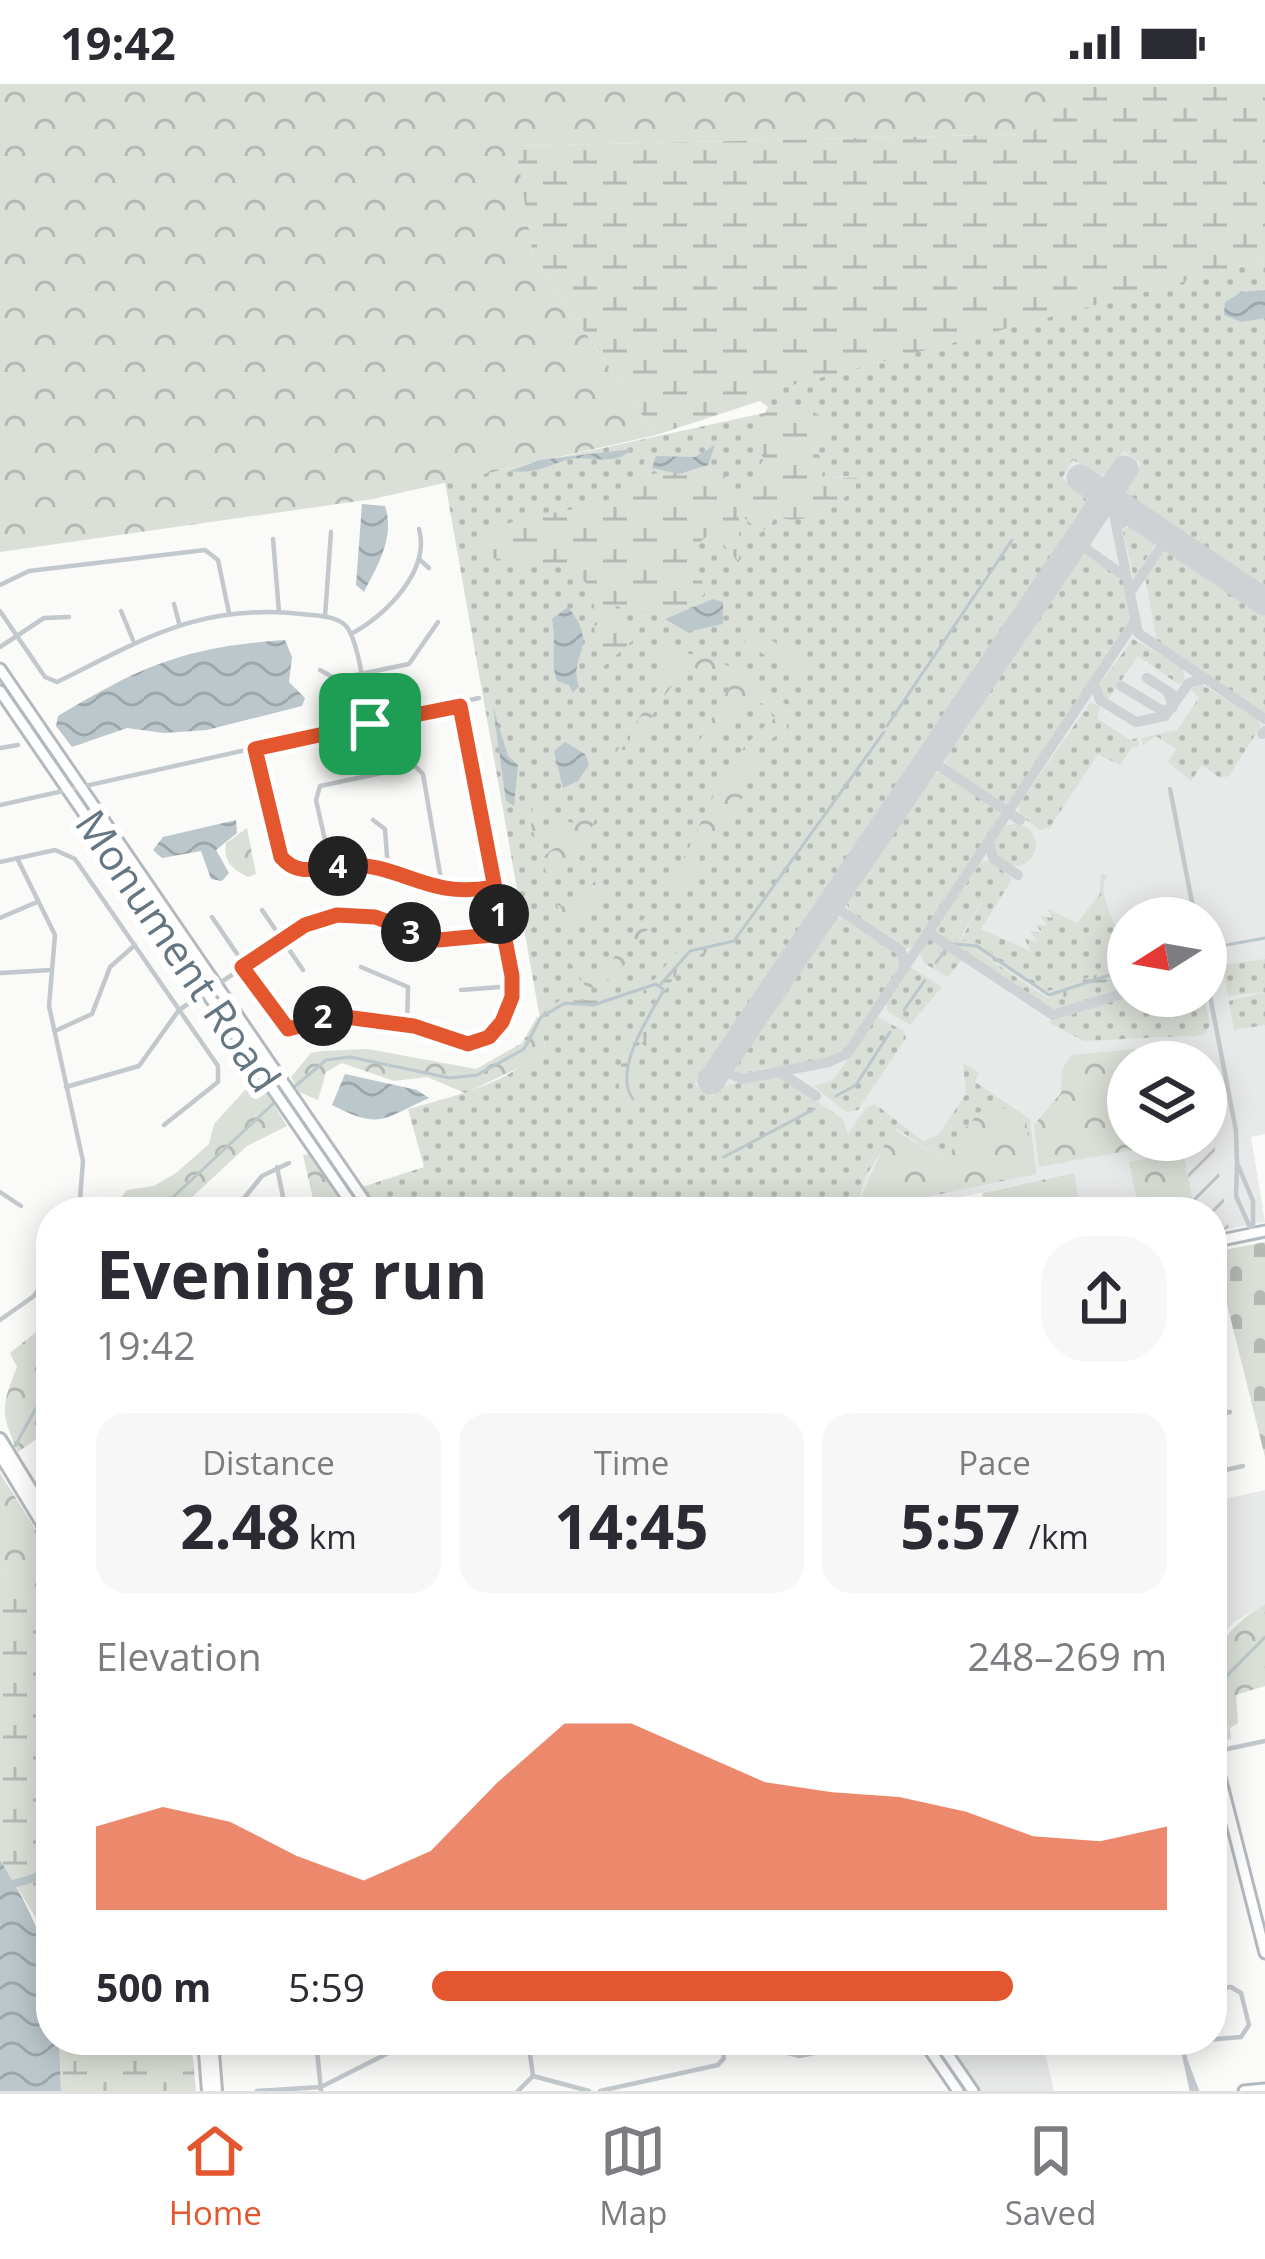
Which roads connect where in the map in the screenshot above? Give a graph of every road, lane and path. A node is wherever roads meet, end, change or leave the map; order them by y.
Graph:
1 (418, 529) dead end
2 (331, 532) dead end
3 (273, 539) dead end
4 (418, 560) junction
5 (429, 568) dead end
6 (0, 585) edge
7 (173, 604) dead end
8 (122, 610) dead end
9 (0, 611) edge
10 (279, 612) junction
11 (229, 614) junction
12 (69, 617) dead end
13 (325, 617) junction
14 (438, 622) dead end
15 (179, 623) junction
16 (351, 634) junction
17 (17, 636) junction
18 (134, 640) junction
19 (0, 646) edge
20 (0, 669) edge
21 (320, 670) dead end
22 (360, 675) junction
23 (0, 691) edge
24 (479, 698) dead end
25 (460, 706) junction
26 (370, 724) junction
27 (18, 745) dead end
28 (0, 747) edge
29 (255, 749) junction
30 (81, 787) junction
31 (1170, 789) dead end
32 (68, 790) junction
33 (0, 805) edge
34 (373, 820) dead end
35 (17, 858) junction
36 (0, 862) edge
37 (331, 867) junction
38 (388, 870) junction
39 (493, 887) junction
40 (443, 891) junction
41 (1191, 897) edge
42 (38, 902) junction
43 (262, 910) dead end
44 (212, 917) dead end
45 (0, 918) edge
46 (503, 934) junction
47 (282, 940) junction
48 (135, 945) junction
49 (242, 967) junction
50 (362, 967) dead end
51 (52, 970) junction
52 (303, 970) dead end
53 (0, 973) edge
54 (513, 986) junction
55 (211, 988) junction
56 (461, 990) dead end
57 (179, 1010) junction
58 (1214, 1017) edge
59 (407, 1025) junction
60 (55, 1031) junction
61 (67, 1087) junction
62 (164, 1124) dead end
63 (289, 1163) dead end
64 (1237, 1163) junction
65 (277, 1167) junction
66 (0, 1192) edge
67 (352, 1194) junction
68 (81, 1197) edge
69 (244, 1197) edge
70 (283, 1197) edge
71 (353, 1197) edge
72 (355, 1197) edge
73 (21, 1206) dead end
74 (1259, 1232) edge
75 (1227, 1239) edge
76 (36, 1293) edge
77 (0, 1320) edge
78 (1230, 1412) dead end
79 (1227, 1413) edge
80 (0, 1438) edge
81 (0, 1454) edge
82 (1243, 1466) dead end
83 (1227, 1470) edge
84 (36, 1500) edge
85 (33, 1501) junction
86 (36, 1504) edge
87 (36, 1507) edge
88 (1265, 1741) edge
89 (1227, 1747) edge
90 (1227, 1804) edge
91 (1265, 1894) edge
92 (1251, 1897) junction
93 (1265, 1953) edge
94 (1227, 1988) edge
95 (1227, 2037) edge
96 (209, 2055) edge
97 (318, 2055) edge
98 (386, 2055) edge
99 (530, 2055) edge
100 (724, 2055) edge
101 (933, 2055) edge
102 (948, 2055) edge
103 (1184, 2055) edge
104 (532, 2076) junction
105 (321, 2089) edge
106 (1265, 2089) edge
107 (212, 2091) edge
108 (257, 2091) edge
109 (518, 2091) edge
110 (589, 2091) edge
111 (600, 2091) edge
112 (958, 2091) edge
113 (973, 2091) edge
114 (1194, 2091) edge
115 (1244, 2091) edge

1 - 4 street
2 - 13 street
3 - 10 street
4 - 5 street
4 - 16 street
6 - 11 street
7 - 15 street
8 - 18 street
9 - 17 street
10 - 11 street
10 - 13 street
11 - 15 street
12 - 17 street
13 - 16 street
14 - 22 street
15 - 18 street
16 - 22 street
17 - 18 street
17 - 19 street
20 - 30 main road, Monument Road
21 - 22 street
22 - 26 street
23 - 32 main road, Monument Road
24 - 25 street
25 - 26 street
25 - 39 street
26 - 29 street
27 - 28 street
29 - 30 street
29 - 37 street
30 - 32 street
30 - 55 main road, Monument Road
31 - 41 street
32 - 33 street
32 - 55 main road, Monument Road
34 - 38 street
35 - 36 street
35 - 42 street
35 - 48 street
37 - 38 street
37 - 40 street
38 - 40 street
39 - 40 street
39 - 46 street
42 - 45 street
42 - 51 street
43 - 47 street
44 - 49 street
46 - 47 street
46 - 54 street
47 - 49 street
47 - 52 street
48 - 57 street
48 - 60 street
49 - 55 street
49 - 59 street
50 - 59 street
51 - 53 street
51 - 60 street
54 - 56 street
54 - 59 street
55 - 57 street
55 - 67 main road, Monument Road
57 - 61 street
57 - 62 street
58 - 64 street
60 - 61 street
61 - 68 street
63 - 65 street
64 - 74 street
64 - 74 street
65 - 69 street
65 - 70 street
66 - 73 street
67 - 71 main road, Monument Road
67 - 72 main road, Monument Road
74 - 75 main road
76 - 77 street
78 - 79 street
80 - 85 main road
81 - 85 main road
82 - 83 street
84 - 85 main road
85 - 86 main road
85 - 87 main road
88 - 89 street
90 - 92 main road
91 - 92 street
92 - 93 main road
94 - 95 street
96 - 107 main road
97 - 105 street
98 - 105 street
99 - 104 street
100 - 111 street
101 - 112 main road
102 - 113 main road
103 - 114 street
104 - 109 street
104 - 110 street
105 - 108 street
106 - 115 main road

